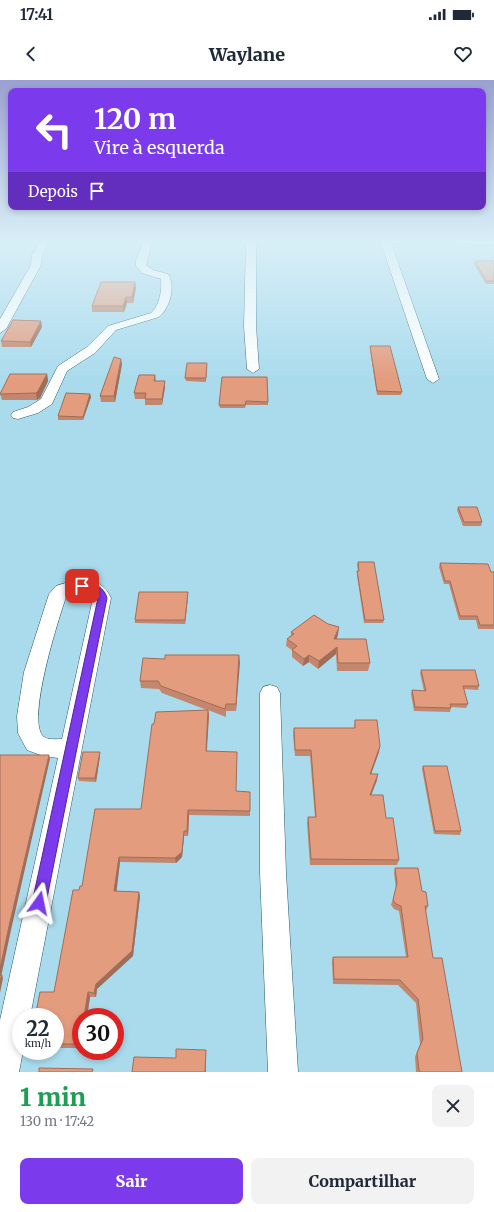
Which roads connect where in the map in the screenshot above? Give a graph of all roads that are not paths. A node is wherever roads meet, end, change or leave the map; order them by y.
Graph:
1 (24, 286) edge
2 (168, 286) edge
3 (250, 286) edge
4 (402, 286) edge
5 (0, 329) edge
6 (254, 369) dead end
7 (433, 379) dead end
8 (18, 415) dead end
9 (270, 692) dead end
10 (71, 749) junction
11 (4, 1072) edge
12 (283, 1072) edge

1 - 5 street
2 - 8 street
3 - 6 street
4 - 7 street
9 - 12 street
10 - 10 street
10 - 11 street

